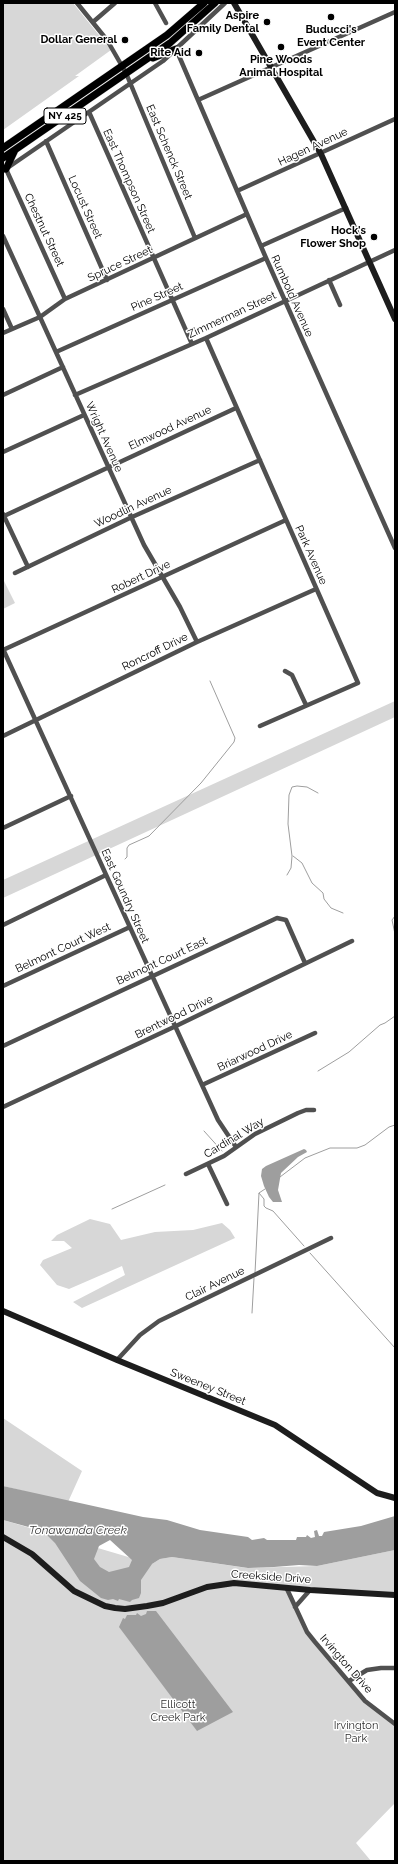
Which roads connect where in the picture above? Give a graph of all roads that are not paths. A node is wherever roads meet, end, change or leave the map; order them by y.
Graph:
1 (77, 3) edge
2 (115, 3) edge
3 (155, 3) edge
4 (204, 3) edge
5 (215, 3) edge
6 (225, 3) edge
7 (234, 3) edge
8 (395, 12) edge
9 (93, 22) junction
10 (166, 23) dead end
11 (176, 49) junction
12 (144, 62) junction
13 (122, 66) junction
14 (271, 67) junction
15 (126, 73) junction
16 (130, 83) junction
17 (198, 100) junction
18 (89, 112) junction
19 (395, 119) edge
20 (46, 141) junction
21 (3, 148) edge
22 (15, 150) junction
23 (321, 154) junction
24 (3, 158) edge
25 (4, 170) edge
26 (238, 191) junction
27 (346, 208) junction
28 (248, 214) junction
29 (3, 236) edge
30 (195, 238) junction
31 (260, 246) junction
32 (395, 250) edge
33 (152, 258) junction
34 (266, 258) junction
35 (369, 262) junction
36 (107, 280) junction
37 (329, 280) junction
38 (65, 299) junction
39 (171, 300) junction
40 (285, 301) junction
41 (340, 305) dead end
42 (3, 309) edge
43 (40, 317) junction
44 (395, 319) edge
45 (12, 329) junction
46 (3, 333) edge
47 (206, 338) junction
48 (192, 344) junction
49 (56, 352) junction
50 (63, 367) junction
51 (3, 394) edge
52 (75, 395) junction
53 (236, 408) junction
54 (84, 415) junction
55 (3, 452) edge
56 (260, 460) junction
57 (107, 466) junction
58 (3, 515) edge
59 (132, 517) junction
60 (286, 520) junction
61 (395, 548) edge
62 (28, 567) junction
63 (15, 573) dead end
64 (162, 576) junction
65 (316, 589) junction
66 (197, 642) junction
67 (3, 650) edge
68 (285, 671) dead end
69 (306, 705) junction
70 (36, 721) junction
71 (260, 726) dead end
72 (3, 736) edge
73 (71, 796) junction
74 (3, 828) edge
75 (106, 875) junction
76 (3, 925) edge
77 (130, 927) junction
78 (352, 941) dead end
79 (306, 963) junction
80 (152, 976) junction
81 (3, 986) edge
82 (176, 1026) junction
83 (315, 1033) dead end
84 (3, 1046) edge
85 (202, 1085) junction
86 (3, 1107) edge
87 (314, 1110) dead end
88 (236, 1147) junction
89 (208, 1164) junction
90 (186, 1174) dead end
91 (227, 1204) dead end
92 (331, 1238) dead end
93 (3, 1311) edge
94 (117, 1360) junction
95 (395, 1498) edge
96 (3, 1537) edge
97 (287, 1589) junction
98 (310, 1590) junction
99 (395, 1595) edge
100 (295, 1607) junction
101 (395, 1668) edge
102 (349, 1681) junction
103 (395, 1724) edge

1 - 9 street, East Schenck Street
2 - 9 street
3 - 10 street
4 - 13 main road, NY 425
5 - 12 main road, NY 425
6 - 11 street
7 - 14 street
8 - 14 street
9 - 13 street, East Schenck Street
11 - 12 main road
11 - 16 street
11 - 17 street, Rumbold Avenue
12 - 15 main road, NY 425
13 - 15 street, East Schenck Street
13 - 21 main road, NY 425
14 - 17 street
14 - 23 street
15 - 16 street, East Schenck Street
15 - 22 main road, NY 425
16 - 18 street
16 - 30 street, East Schenck Street
17 - 26 street, Rumbold Avenue
18 - 20 street
18 - 33 street, East Thompson Street
19 - 23 street, Hagen Avenue
20 - 25 street
20 - 36 street, Locust Street
22 - 24 main road, NY 425
22 - 25 main road
23 - 26 street, Hagen Avenue
23 - 27 street
25 - 38 street, Chestnut Street
26 - 28 street, Rumbold Avenue
27 - 31 street
27 - 35 street
28 - 30 street, Spruce Street
28 - 31 street, Rumbold Avenue
29 - 43 street, Wright Avenue
30 - 33 street, Spruce Street
31 - 34 street, Rumbold Avenue
32 - 35 street, Zimmerman Street
33 - 36 street, Spruce Street
33 - 39 street, East Thompson Street
34 - 39 street, Pine Street
34 - 40 street, Rumbold Avenue
35 - 37 street, Zimmerman Street
35 - 44 street
36 - 38 street, Spruce Street
37 - 40 street, Zimmerman Street
37 - 41 street
38 - 43 street, Spruce Street
39 - 48 street, East Thompson Street
39 - 49 street, Pine Street
40 - 47 street, Zimmerman Street
40 - 61 street, Rumbold Avenue
42 - 45 street
43 - 45 street, Spruce Street
43 - 49 street, Wright Avenue
45 - 46 street, Spruce Street
47 - 48 street, Zimmerman Street
47 - 53 street, Park Avenue
48 - 52 street, Zimmerman Street
49 - 50 street, Wright Avenue
50 - 51 street
50 - 52 street, Wright Avenue
52 - 54 street, Wright Avenue
53 - 56 street, Park Avenue
53 - 57 street, Elmwood Avenue
54 - 55 street
54 - 57 street, Wright Avenue
56 - 59 street, Woodlin Avenue
56 - 60 street, Park Avenue
57 - 58 street, Elmwood Avenue
57 - 59 street, Wright Avenue
58 - 62 street
59 - 62 street, Woodlin Avenue
59 - 64 street, Wright Avenue
60 - 64 street, Robert Drive
60 - 65 street, Park Avenue
62 - 63 street, Woodlin Avenue
64 - 66 street, Wright Avenue
64 - 67 street, Robert Drive
65 - 66 street, Roncroff Drive
65 - 69 street, Park Avenue
66 - 70 street, Roncroff Drive
67 - 70 street, East Goundry Street
68 - 69 street
69 - 71 street, Park Avenue
70 - 72 street, Roncroff Drive
70 - 73 street, East Goundry Street
73 - 74 street
73 - 75 street, East Goundry Street
75 - 76 street
75 - 77 street, East Goundry Street
77 - 80 street, East Goundry Street
77 - 81 street, Belmont Court West
78 - 79 street, Brentwood Drive
79 - 80 street, Belmont Court East
79 - 82 street, Brentwood Drive
80 - 82 street, East Goundry Street
80 - 84 street, Belmont Court East
82 - 85 street, East Goundry Street
82 - 86 street, Brentwood Drive
83 - 85 street, Briarwood Drive
85 - 88 street, East Goundry Street
87 - 88 street, Cardinal Way
88 - 89 street, Cardinal Way
89 - 90 street, Cardinal Way
89 - 91 street
92 - 94 street, Clair Avenue
93 - 94 street, Sweeney Street
94 - 95 street, Sweeney Street
96 - 97 street, Creekside Drive
97 - 98 street, Creekside Drive
97 - 100 street, Irvington Drive
98 - 99 street, Creekside Drive
98 - 100 street
100 - 102 street, Irvington Drive
101 - 102 street
102 - 103 street, Irvington Drive

